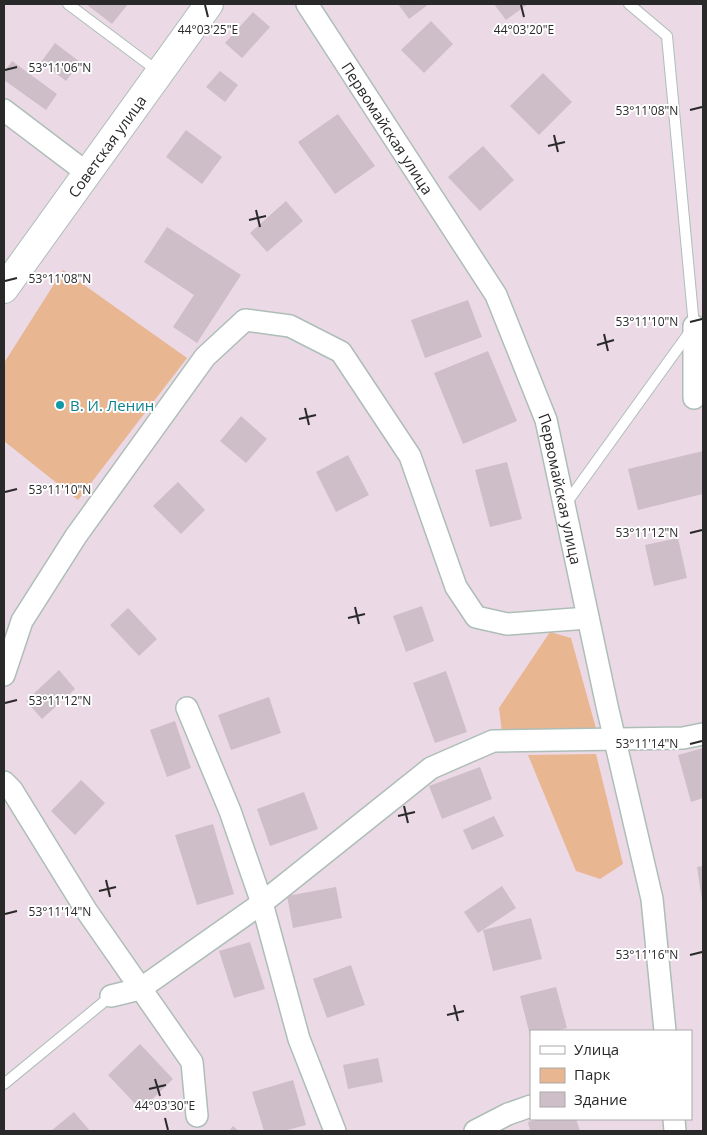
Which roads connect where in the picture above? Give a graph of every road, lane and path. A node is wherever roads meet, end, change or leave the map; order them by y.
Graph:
1 (68, 4) edge
2 (209, 4) edge
3 (307, 4) edge
4 (629, 4) edge
5 (160, 72) junction
6 (4, 110) edge
7 (87, 173) junction
8 (4, 289) edge
9 (694, 326) junction
10 (703, 348) edge
11 (694, 398) dead end
12 (564, 507) junction
13 (588, 618) junction
14 (4, 675) edge
15 (187, 708) dead end
16 (703, 734) edge
17 (615, 740) junction
18 (4, 782) edge
19 (262, 903) junction
20 (140, 988) junction
21 (111, 996) joint
22 (665, 1030) edge
23 (4, 1084) edge
24 (530, 1106) edge
25 (197, 1116) dead end
26 (335, 1131) edge
27 (474, 1131) edge

1 - 5 lane
2 - 5 main road, Советская улица
3 - 12 street, Первомайская улица
4 - 9 lane
5 - 7 main road, Советская улица
6 - 7 street
7 - 8 main road, Советская улица
9 - 10 street
9 - 11 street
9 - 12 lane
12 - 13 street, Первомайская улица
13 - 14 street
13 - 17 street, Первомайская улица
15 - 19 street
16 - 17 street
17 - 19 street
17 - 22 street, Первомайская улица
18 - 20 street
19 - 20 street
19 - 26 street
20 - 21 street
20 - 25 street
21 - 23 lane
24 - 27 street

